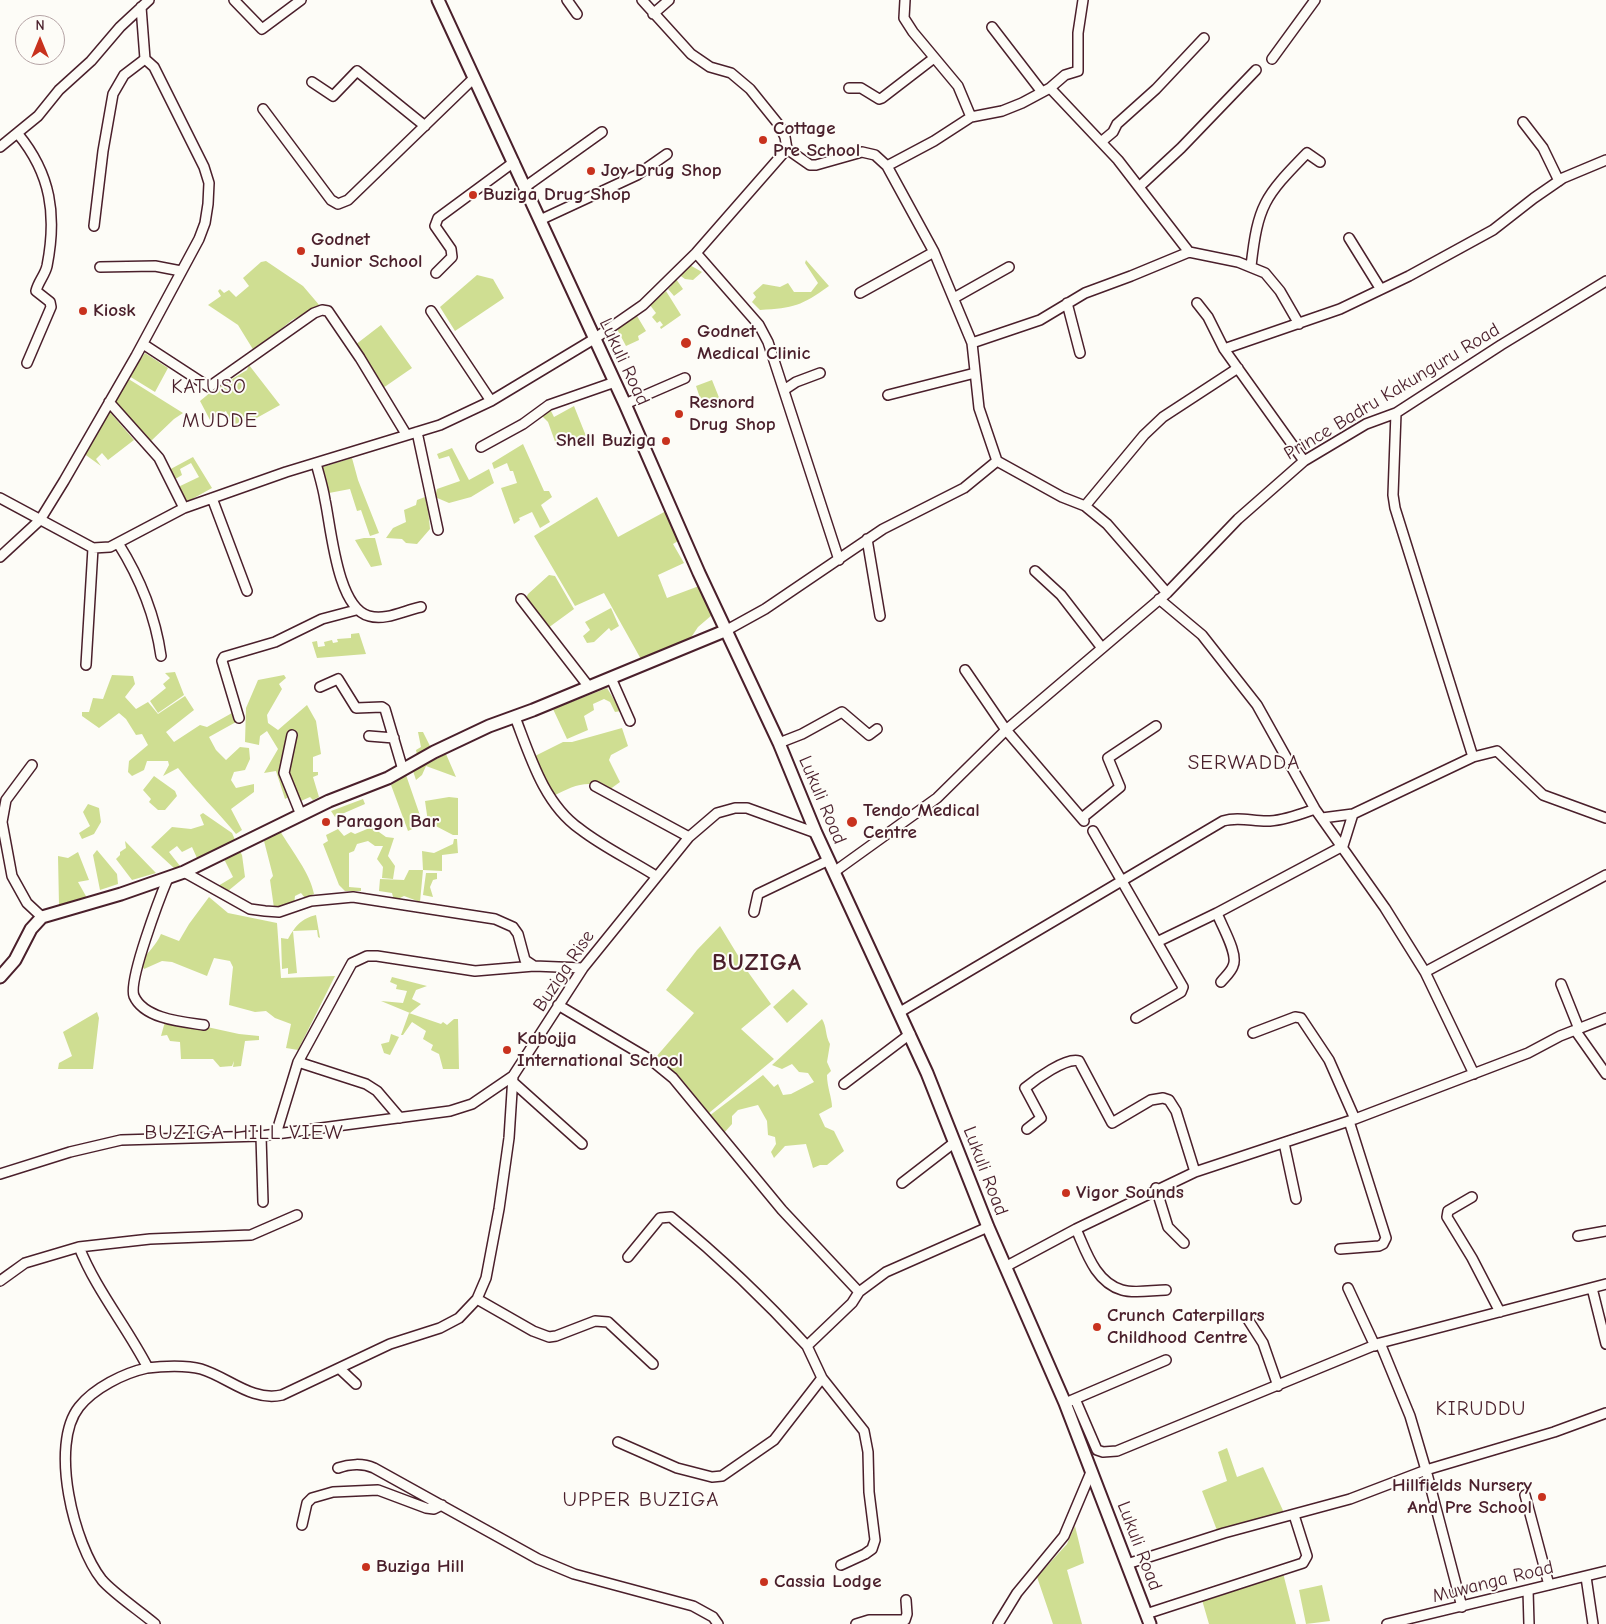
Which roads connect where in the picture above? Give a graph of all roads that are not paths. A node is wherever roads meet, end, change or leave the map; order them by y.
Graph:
1 (149, 0) edge
2 (234, 0) edge
3 (301, 0) edge
4 (439, 0) edge
5 (566, 0) edge
6 (642, 0) edge
7 (669, 0) edge
8 (905, 0) edge
9 (1083, 0) edge
10 (1316, 0) edge
11 (141, 7) junction
12 (577, 14) dead end
13 (653, 14) junction
14 (992, 27) dead end
15 (1204, 38) dead end
16 (934, 58) junction
17 (145, 59) junction
18 (1272, 59) dead end
19 (1256, 70) dead end
20 (474, 78) junction
21 (312, 82) dead end
22 (849, 88) dead end
23 (1046, 90) junction
24 (263, 109) dead end
25 (971, 117) junction
26 (1523, 122) dead end
27 (425, 126) junction
28 (602, 132) dead end
29 (18, 134) junction
30 (1101, 142) junction
31 (0, 147) edge
32 (787, 149) junction
33 (667, 154) dead end
34 (1606, 160) edge
35 (514, 162) junction
36 (1320, 162) dead end
37 (887, 166) junction
38 (1559, 181) junction
39 (525, 186) junction
40 (1139, 187) junction
41 (540, 220) junction
42 (94, 226) dead end
43 (1349, 238) dead end
44 (934, 252) junction
45 (1189, 252) junction
46 (696, 253) junction
47 (1251, 266) junction
48 (100, 267) dead end
49 (1009, 268) dead end
50 (180, 271) junction
51 (436, 274) dead end
52 (1606, 281) edge
53 (1380, 288) junction
54 (860, 293) dead end
55 (954, 298) junction
56 (1197, 303) dead end
57 (1067, 304) junction
58 (431, 311) dead end
59 (1299, 324) junction
60 (594, 339) junction
61 (972, 343) junction
62 (142, 344) junction
63 (1224, 349) junction
64 (1080, 353) dead end
65 (26, 363) dead end
66 (1238, 368) junction
67 (820, 373) dead end
68 (975, 373) junction
69 (685, 378) dead end
70 (615, 382) junction
71 (784, 390) junction
72 (888, 395) dead end
73 (491, 401) junction
74 (109, 402) junction
75 (625, 404) junction
76 (1396, 413) junction
77 (417, 432) junction
78 (406, 434) junction
79 (481, 447) dead end
80 (997, 461) junction
81 (1304, 461) junction
82 (316, 463) junction
83 (0, 498) edge
84 (212, 498) junction
85 (1085, 506) junction
86 (184, 508) junction
87 (40, 520) junction
88 (438, 530) dead end
89 (867, 539) junction
90 (118, 543) junction
91 (93, 548) junction
92 (0, 557) edge
93 (838, 560) junction
94 (1035, 571) dead end
95 (247, 590) dead end
96 (1167, 593) junction
97 (521, 599) dead end
98 (1159, 599) junction
99 (421, 607) dead end
100 (356, 610) junction
101 (880, 616) dead end
102 (727, 630) junction
103 (1102, 648) junction
104 (161, 656) dead end
105 (86, 665) dead end
106 (965, 670) dead end
107 (611, 678) junction
108 (320, 687) dead end
109 (589, 688) junction
110 (515, 717) junction
111 (239, 718) dead end
112 (630, 721) dead end
113 (1156, 726) dead end
114 (877, 729) dead end
115 (1006, 730) junction
116 (292, 735) dead end
117 (368, 736) dead end
118 (394, 738) junction
119 (779, 744) junction
120 (1473, 757) junction
121 (32, 765) dead end
122 (403, 770) junction
123 (594, 786) dead end
124 (1316, 809) junction
125 (1353, 814) junction
126 (301, 815) junction
127 (1322, 818) junction
128 (1606, 818) edge
129 (1093, 831) dead end
130 (816, 833) junction
131 (689, 838) junction
132 (1343, 846) junction
133 (829, 860) junction
134 (184, 872) junction
135 (834, 872) junction
136 (1606, 875) edge
137 (656, 876) junction
138 (168, 878) junction
139 (1122, 881) junction
140 (754, 912) dead end
141 (1217, 913) junction
142 (42, 917) junction
143 (1157, 942) junction
144 (534, 966) junction
145 (583, 968) junction
146 (1426, 972) junction
147 (0, 977) edge
148 (1221, 982) dead end
149 (1561, 984) dead end
150 (558, 1005) junction
151 (900, 1012) junction
152 (1136, 1018) dead end
153 (1606, 1018) edge
154 (204, 1025) dead end
155 (1577, 1030) junction
156 (1252, 1033) dead end
157 (910, 1034) junction
158 (298, 1062) junction
159 (1474, 1074) junction
160 (1606, 1074) edge
161 (513, 1080) junction
162 (844, 1084) dead end
163 (400, 1118) junction
164 (1352, 1120) junction
165 (1026, 1130) dead end
166 (276, 1134) junction
167 (261, 1136) junction
168 (955, 1142) junction
169 (1284, 1143) junction
170 (582, 1144) dead end
171 (1195, 1172) junction
172 (0, 1174) edge
173 (902, 1183) dead end
174 (1156, 1188) junction
175 (1472, 1197) dead end
176 (1296, 1199) dead end
177 (263, 1202) dead end
178 (296, 1215) dead end
179 (988, 1227) junction
180 (1076, 1229) junction
181 (1606, 1231) edge
182 (1578, 1236) dead end
183 (1184, 1243) dead end
184 (79, 1247) junction
185 (1340, 1249) dead end
186 (628, 1257) dead end
187 (1005, 1267) junction
188 (0, 1281) edge
189 (1606, 1284) edge
190 (1348, 1288) dead end
191 (1592, 1288) junction
192 (1166, 1290) dead end
193 (859, 1292) junction
194 (477, 1299) junction
195 (1500, 1312) junction
196 (1246, 1318) dead end
197 (1606, 1344) edge
198 (1378, 1345) junction
199 (807, 1346) junction
200 (1166, 1360) dead end
201 (652, 1364) dead end
202 (148, 1368) junction
203 (340, 1369) junction
204 (822, 1378) junction
205 (356, 1384) dead end
206 (1278, 1386) junction
207 (1070, 1401) junction
208 (1606, 1413) edge
209 (618, 1442) dead end
210 (338, 1468) dead end
211 (1426, 1470) junction
212 (1091, 1472) junction
213 (1525, 1495) dead end
214 (442, 1505) junction
215 (1294, 1515) junction
216 (302, 1525) dead end
217 (1127, 1564) junction
218 (841, 1565) dead end
219 (1606, 1571) edge
220 (1586, 1577) junction
221 (1549, 1585) junction
222 (1528, 1590) junction
223 (906, 1600) dead end
224 (1462, 1607) junction
225 (1148, 1619) edge
226 (155, 1624) edge
227 (718, 1624) edge
228 (856, 1624) edge
229 (998, 1624) edge
230 (1387, 1624) edge
231 (1529, 1624) edge
232 (1593, 1624) edge

1 - 11 street
2 - 3 street
4 - 20 street, Lukuli Road
5 - 12 street
6 - 13 street
7 - 13 street
8 - 16 street
9 - 23 street
10 - 18 street
11 - 17 street
11 - 29 street
13 - 32 street
14 - 23 street
15 - 30 street
16 - 22 street
16 - 25 street
17 - 42 street
17 - 50 street
19 - 40 street
20 - 27 street
20 - 35 street, Lukuli Road
21 - 27 street
23 - 25 street
23 - 30 street
24 - 27 street
25 - 37 street
26 - 38 street
28 - 39 street
29 - 31 street
29 - 65 street
30 - 40 street
32 - 37 street
32 - 46 street
33 - 41 street
34 - 38 street
35 - 39 street, Lukuli Road
35 - 51 street
36 - 47 street
37 - 44 street
38 - 53 street
39 - 41 street, Lukuli Road
40 - 45 street
41 - 60 street, Lukuli Road
43 - 53 street
44 - 54 street
44 - 55 street
45 - 47 street
45 - 57 street
46 - 60 street
46 - 71 street
47 - 59 street
48 - 50 street
49 - 55 street
50 - 62 street
52 - 76 street, Prince Badru Kakunguru Road
53 - 59 street
55 - 61 street
56 - 63 street
57 - 61 street
57 - 64 street
58 - 73 street
59 - 63 street
60 - 70 street, Lukuli Road
60 - 73 street
61 - 68 street
62 - 74 street
62 - 78 street
63 - 66 street
66 - 81 street
66 - 85 street
67 - 71 street
68 - 72 street
68 - 80 street
69 - 75 street
70 - 75 street, Lukuli Road
70 - 79 street
71 - 93 street
73 - 77 street
74 - 86 street
74 - 87 street
75 - 102 street, Lukuli Road
76 - 81 street, Prince Badru Kakunguru Road
76 - 120 street
77 - 78 street
77 - 88 street
78 - 82 street
80 - 85 street
80 - 89 street
81 - 96 street, Prince Badru Kakunguru Road
82 - 84 street
82 - 100 street
83 - 87 street
84 - 86 street
84 - 95 street
85 - 96 street
86 - 90 street
87 - 91 street
87 - 92 street
89 - 93 street
89 - 101 street
90 - 91 street
90 - 104 street
91 - 105 street
93 - 102 street
94 - 103 street
96 - 98 street, Prince Badru Kakunguru Road
97 - 109 street
98 - 103 street, Prince Badru Kakunguru Road
98 - 124 street
99 - 100 street
100 - 111 street
102 - 107 street
102 - 119 street, Lukuli Road
103 - 115 street, Prince Badru Kakunguru Road
106 - 115 street
107 - 109 street
107 - 112 street
108 - 118 street
109 - 110 street
110 - 122 street
110 - 137 street
113 - 115 street
114 - 119 street
115 - 135 street, Prince Badru Kakunguru Road
116 - 126 street
117 - 118 street
118 - 122 street
119 - 130 street, Lukuli Road
120 - 125 street
120 - 128 street
121 - 142 street
122 - 126 street
123 - 131 street
124 - 127 street
124 - 139 street
125 - 127 street
125 - 132 street
126 - 134 street
127 - 132 street
129 - 139 street
130 - 131 street, Buziga Rise
130 - 133 street, Lukuli Road
131 - 137 street, Buziga Rise
132 - 141 street
132 - 146 street
133 - 135 street, Lukuli Road
133 - 140 street
134 - 138 street
134 - 144 street
135 - 151 street, Lukuli Road
136 - 146 street
137 - 145 street, Buziga Rise
138 - 142 street
138 - 154 street
139 - 143 street
139 - 151 street
141 - 143 street
141 - 148 street
142 - 147 street
143 - 152 street
144 - 145 street
144 - 158 street
145 - 150 street, Buziga Rise
146 - 159 street
149 - 155 street
150 - 161 street, Buziga Rise
150 - 193 street
151 - 157 street, Lukuli Road
153 - 155 street
155 - 159 street
155 - 160 street
156 - 164 street
157 - 162 street
157 - 168 street, Lukuli Road
158 - 163 street
158 - 166 street
159 - 164 street
161 - 163 street
161 - 170 street
161 - 194 street, Buziga Rise
163 - 166 street
164 - 169 street
164 - 185 street
165 - 171 street
166 - 167 street
167 - 172 street
167 - 177 street
168 - 173 street
168 - 179 street, Lukuli Road
169 - 171 street
169 - 176 street
171 - 174 street
174 - 180 street
174 - 183 street
175 - 195 street
178 - 184 street
179 - 187 street, Lukuli Road
179 - 193 street
180 - 187 street
180 - 192 street
181 - 182 street
184 - 188 street
184 - 202 street
186 - 199 street
187 - 207 street, Lukuli Road
189 - 191 street
190 - 198 street
191 - 195 street
191 - 197 street
193 - 199 street
194 - 201 street
194 - 203 street, Buziga Rise
195 - 198 street
196 - 206 street
198 - 206 street
198 - 211 street
199 - 204 street
200 - 207 street
202 - 203 street, Buziga Rise
202 - 226 street
203 - 205 street
204 - 209 street
204 - 218 street
206 - 207 street
207 - 212 street, Lukuli Road
208 - 211 street
210 - 214 street
211 - 215 street
211 - 224 street
212 - 217 street, Lukuli Road
212 - 229 street
213 - 221 street
214 - 216 street
214 - 227 street
215 - 217 street
215 - 225 street
217 - 225 street, Lukuli Road
219 - 220 street, Muwanga Road
220 - 221 street, Muwanga Road
220 - 232 street
221 - 222 street, Muwanga Road
222 - 224 street, Muwanga Road
222 - 231 street
223 - 228 street
224 - 230 street, Muwanga Road

